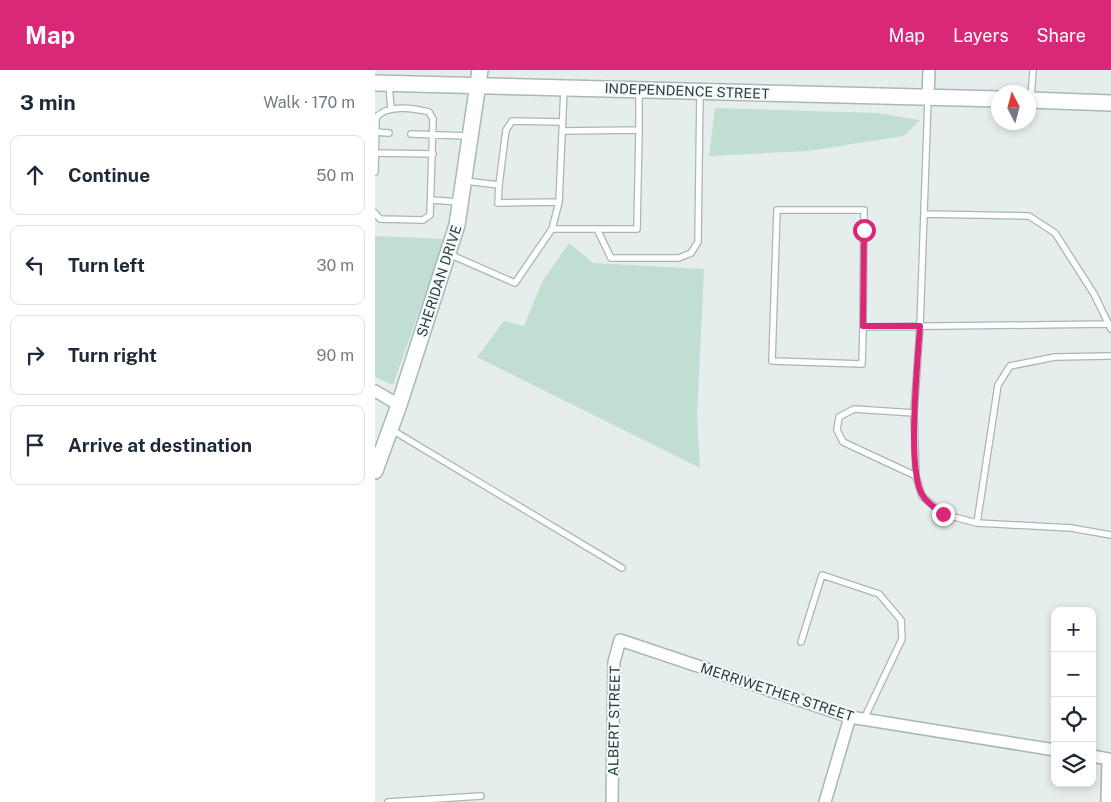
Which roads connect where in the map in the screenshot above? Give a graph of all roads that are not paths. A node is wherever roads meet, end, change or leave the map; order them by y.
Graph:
1 (929, 70) edge
2 (1033, 70) edge
3 (479, 78) edge
4 (382, 83) edge
5 (1032, 85) edge
6 (564, 87) junction
7 (639, 89) junction
8 (700, 91) junction
9 (928, 97) junction
10 (991, 99) edge
11 (1036, 100) edge
12 (1111, 103) edge
13 (391, 109) junction
14 (562, 122) junction
15 (639, 130) junction
16 (562, 131) junction
17 (376, 132) edge
18 (389, 133) dead end
19 (411, 134) dead end
20 (433, 135) junction
21 (468, 136) junction
22 (375, 153) edge
23 (433, 154) junction
24 (375, 172) edge
25 (465, 181) junction
26 (499, 185) junction
27 (432, 200) junction
28 (462, 202) junction
29 (559, 202) junction
30 (375, 213) edge
31 (924, 214) junction
32 (552, 229) junction
33 (597, 229) junction
34 (449, 254) junction
35 (863, 326) junction
36 (920, 326) junction
37 (1110, 327) edge
38 (1111, 356) edge
39 (375, 391) edge
40 (399, 405) junction
41 (914, 413) junction
42 (390, 429) junction
43 (375, 471) edge
44 (916, 476) junction
45 (977, 523) junction
46 (1111, 535) edge
47 (622, 568) dead end
48 (620, 640) joint
49 (801, 642) dead end
50 (850, 717) junction
51 (864, 720) junction
52 (1051, 749) edge
53 (1096, 757) edge
54 (481, 796) dead end
55 (388, 802) edge
56 (612, 802) edge
57 (825, 802) edge
58 (1107, 802) edge

1 - 9 street
2 - 5 lane
3 - 4 street, INDEPENDENCE STREET
3 - 6 street, INDEPENDENCE STREET
3 - 21 street, SHERIDAN DRIVE
4 - 13 lane
6 - 7 street, INDEPENDENCE STREET
6 - 14 lane
7 - 8 street, INDEPENDENCE STREET
7 - 15 lane
8 - 9 street, INDEPENDENCE STREET
8 - 33 lane
9 - 10 street, INDEPENDENCE STREET
9 - 31 lane
11 - 12 street
13 - 17 lane
13 - 20 lane
14 - 16 lane
14 - 26 lane
15 - 16 lane
15 - 33 lane
16 - 29 lane
17 - 18 lane
17 - 22 lane
19 - 20 lane
20 - 21 lane
20 - 23 lane
21 - 25 street, SHERIDAN DRIVE
22 - 23 lane
22 - 24 lane
23 - 27 lane
25 - 26 lane
25 - 28 street, SHERIDAN DRIVE
26 - 29 lane
27 - 28 lane
27 - 30 lane
28 - 34 street, SHERIDAN DRIVE
29 - 32 lane
31 - 36 lane
31 - 37 lane
32 - 33 lane
32 - 34 lane
34 - 40 street, SHERIDAN DRIVE
35 - 35 lane
35 - 36 lane
36 - 37 lane
36 - 41 lane
38 - 45 lane
39 - 40 street
40 - 42 street, SHERIDAN DRIVE
41 - 44 lane
41 - 44 lane
42 - 43 street, SHERIDAN DRIVE
42 - 47 lane
44 - 45 lane
45 - 46 lane
48 - 50 street, MERRIWETHER STREET
48 - 56 street, ALBERT STREET
49 - 51 lane
50 - 51 street, MERRIWETHER STREET
50 - 57 street
51 - 52 street, MERRIWETHER STREET
53 - 58 street
54 - 55 lane

